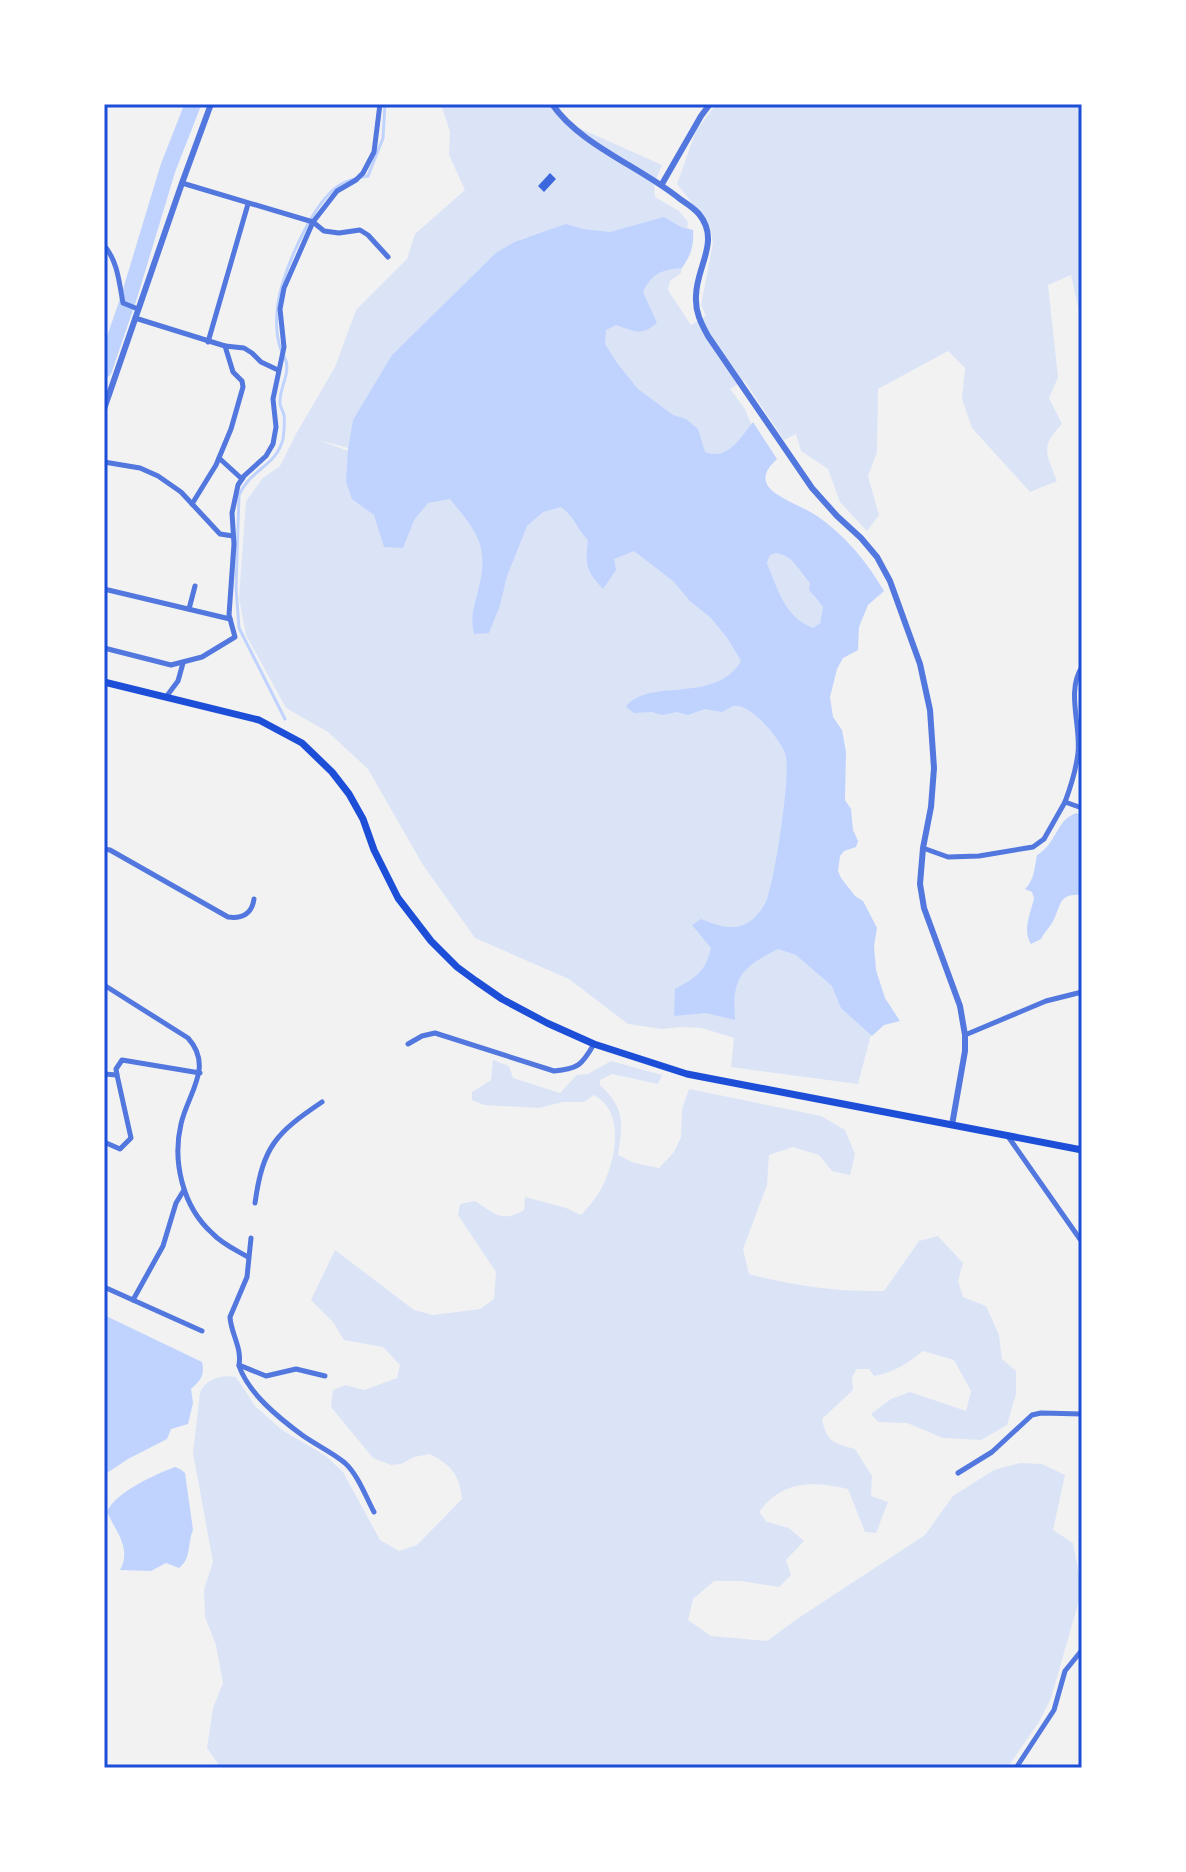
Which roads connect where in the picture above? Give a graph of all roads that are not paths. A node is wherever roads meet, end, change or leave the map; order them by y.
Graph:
1 (211, 104) edge
2 (380, 104) edge
3 (552, 104) edge
4 (710, 104) edge
5 (182, 183) junction
6 (662, 184) junction
7 (248, 204) junction
8 (313, 222) junction
9 (104, 245) edge
10 (388, 257) dead end
11 (136, 308) junction
12 (135, 318) junction
13 (208, 342) junction
14 (225, 346) junction
15 (278, 370) junction
16 (104, 409) edge
17 (219, 458) junction
18 (104, 462) edge
19 (242, 479) junction
20 (192, 504) junction
21 (233, 536) junction
22 (195, 586) dead end
23 (104, 589) edge
24 (189, 609) junction
25 (230, 619) junction
26 (104, 648) edge
27 (183, 663) junction
28 (1082, 667) edge
29 (104, 682) edge
30 (166, 697) junction
31 (1065, 802) junction
32 (1082, 808) edge
33 (923, 848) junction
34 (104, 849) edge
35 (254, 899) dead end
36 (104, 985) edge
37 (1082, 992) edge
38 (965, 1035) junction
39 (408, 1044) dead end
40 (594, 1044) junction
41 (200, 1073) junction
42 (104, 1074) edge
43 (117, 1075) junction
44 (322, 1102) dead end
45 (952, 1125) junction
46 (1007, 1135) junction
47 (104, 1142) edge
48 (1082, 1150) edge
49 (184, 1190) junction
50 (255, 1203) dead end
51 (251, 1238) dead end
52 (1082, 1242) edge
53 (248, 1257) junction
54 (104, 1287) edge
55 (133, 1300) junction
56 (202, 1331) dead end
57 (239, 1365) junction
58 (325, 1376) dead end
59 (1082, 1414) edge
60 (958, 1473) dead end
61 (374, 1512) dead end
62 (1082, 1650) edge
63 (1016, 1768) edge

1 - 5 street
2 - 8 street
3 - 6 street
4 - 6 street
5 - 7 street
5 - 11 street
6 - 33 street
7 - 8 street
7 - 13 street
8 - 10 street
8 - 15 street
9 - 11 street
11 - 12 street
12 - 13 street
12 - 16 street
13 - 14 street
14 - 15 street
14 - 17 street
15 - 19 street
17 - 19 street
17 - 20 street
18 - 20 street
19 - 21 street
20 - 21 street
21 - 25 street
22 - 24 street
23 - 24 street
24 - 25 street
25 - 27 street
26 - 27 street
27 - 30 street
28 - 31 street
29 - 30 main road
30 - 40 main road
31 - 32 street
31 - 33 street
33 - 38 street
34 - 35 street
36 - 41 street
37 - 38 street
38 - 45 street
39 - 40 street
40 - 45 main road
41 - 43 street
41 - 49 street
42 - 43 street
43 - 47 street
44 - 50 street
45 - 46 main road
46 - 48 main road
46 - 52 street
49 - 53 street
49 - 55 street
51 - 53 street
53 - 57 street
54 - 55 street
55 - 56 street
57 - 58 street
57 - 61 street
59 - 60 street
62 - 63 street

